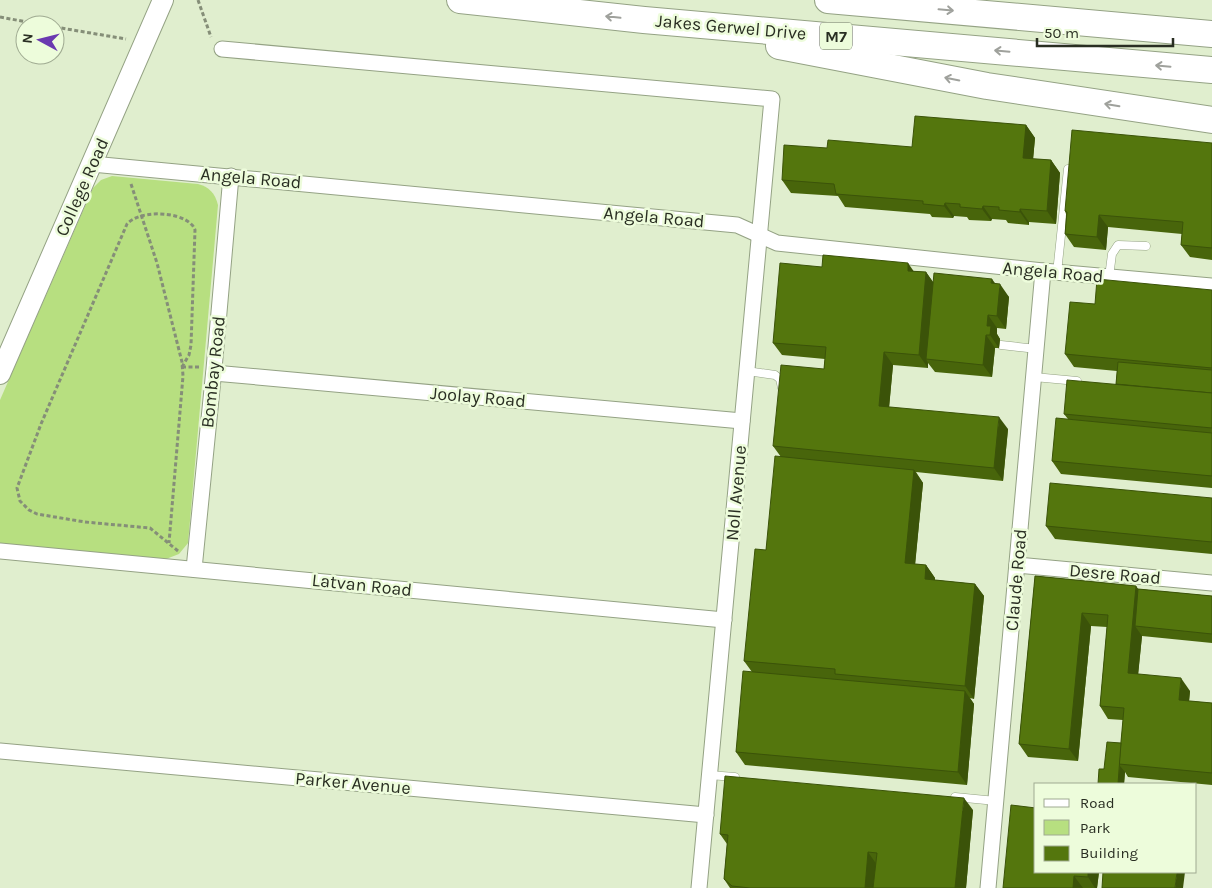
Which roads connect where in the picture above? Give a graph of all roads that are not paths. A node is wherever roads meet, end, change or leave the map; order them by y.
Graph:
1 (163, 0) edge
2 (460, 0) edge
3 (828, 0) edge
4 (644, 20) junction
5 (1212, 34) edge
6 (222, 49) road end
7 (1212, 70) edge
8 (1212, 120) edge
9 (92, 164) junction
10 (1068, 168) edge
11 (231, 176) junction
12 (760, 235) junction
13 (1146, 246) dead end
14 (1050, 272) junction
15 (1109, 277) junction
16 (1212, 286) edge
17 (1001, 345) dead end
18 (1036, 349) junction
19 (747, 371) junction
20 (214, 373) junction
21 (0, 374) edge
22 (1034, 377) junction
23 (1090, 383) edge
24 (782, 400) edge
25 (742, 421) junction
26 (0, 551) edge
27 (1017, 565) junction
28 (194, 569) junction
29 (1212, 583) edge
30 (724, 620) junction
31 (0, 751) edge
32 (710, 774) junction
33 (744, 778) edge
34 (943, 796) edge
35 (996, 801) junction
36 (706, 815) junction
37 (699, 888) edge
38 (988, 888) edge

1 - 9 street, College Road
4 -> 2 highway, Jakes Gerwel Drive / M7
3 -> 5 highway, M7
7 -> 4 highway, Jakes Gerwel Drive / M7
8 -> 4 highway
6 - 12 street, Noll Avenue
9 - 11 street, Angela Road
9 - 21 street, College Road
10 - 14 lane
11 - 12 street, Angela Road
11 - 20 street, Bombay Road
12 - 14 street, Angela Road
12 - 19 street, Noll Avenue
13 - 15 lane
14 - 15 street, Angela Road
14 - 18 street, Claude Road
15 - 16 street, Angela Road
17 - 18 lane
18 - 22 street, Claude Road
19 - 24 lane
19 - 25 street, Noll Avenue
20 - 25 street, Joolay Road
20 - 28 street, Bombay Road
22 - 23 lane
22 - 27 street, Claude Road
25 - 30 street, Noll Avenue
26 - 28 street, Latvan Road
27 - 29 street, Desre Road
27 - 35 street, Claude Road
28 - 30 street, Latvan Road
30 - 32 street, Noll Avenue
31 - 36 street, Parker Avenue
32 - 33 lane
32 - 36 street, Noll Avenue
34 - 35 lane
35 - 38 street, Claude Road
36 - 37 street, Noll Avenue

